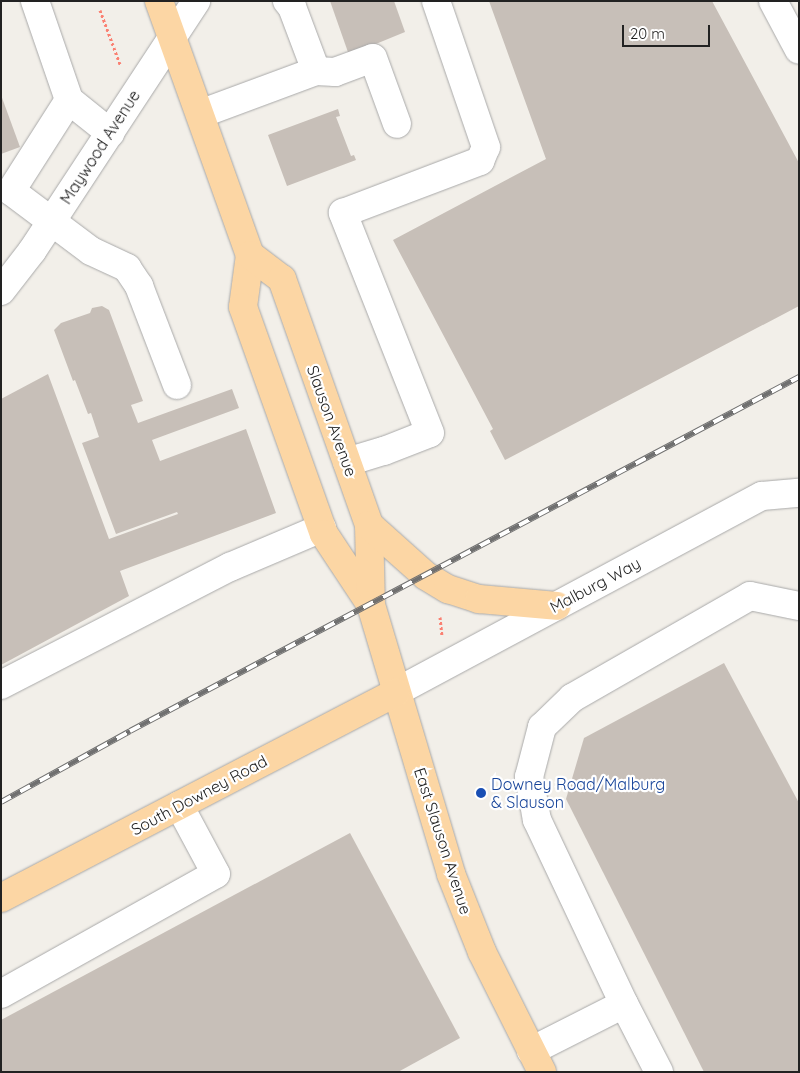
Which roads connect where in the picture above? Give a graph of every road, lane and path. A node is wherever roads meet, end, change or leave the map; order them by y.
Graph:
1 (36, 1) edge
2 (159, 1) edge
3 (196, 1) edge
4 (287, 1) edge
5 (436, 1) edge
6 (773, 1) edge
7 (100, 10) dead end
8 (172, 38) junction
9 (799, 50) edge
10 (122, 69) dead end
11 (316, 71) junction
12 (69, 100) junction
13 (200, 114) junction
14 (397, 124) dead end
15 (110, 134) junction
16 (52, 221) junction
17 (250, 255) junction
18 (1, 291) edge
19 (177, 385) dead end
20 (347, 462) junction
21 (799, 493) edge
22 (370, 525) junction
23 (322, 528) junction
24 (371, 605) junction
25 (557, 606) junction
26 (799, 606) edge
27 (1, 684) edge
28 (400, 703) junction
29 (179, 805) junction
30 (1, 898) edge
31 (1, 994) edge
32 (624, 1004) junction
33 (537, 1061) edge
34 (658, 1072) edge

1 - 12 street
2 - 8 main road, Slauson Avenue
3 - 8 street, Maywood Avenue
4 - 11 street
5 - 20 street
6 - 9 street
7 - 10 path
8 - 13 main road, Slauson Avenue
8 - 15 street, Maywood Avenue
11 - 13 street
11 - 14 street
12 - 15 street
12 - 16 street
13 - 17 main road, Slauson Avenue
15 - 16 street, Maywood Avenue
16 - 18 street, Maywood Avenue
16 - 19 street
17 - 20 main road, Slauson Avenue
17 - 23 main road, Slauson Avenue
20 - 22 main road, Slauson Avenue
21 - 25 street, Malburg Way
22 - 24 main road, Slauson Avenue
22 - 25 main road
23 - 24 main road, Slauson Avenue
23 - 27 street
24 - 28 main road, Slauson Avenue
25 - 28 street, Malburg Way
26 - 32 street
28 - 29 main road, South Downey Road
28 - 33 main road, East Slauson Avenue
29 - 30 main road, South Downey Road
29 - 31 street
32 - 33 street
32 - 34 street

